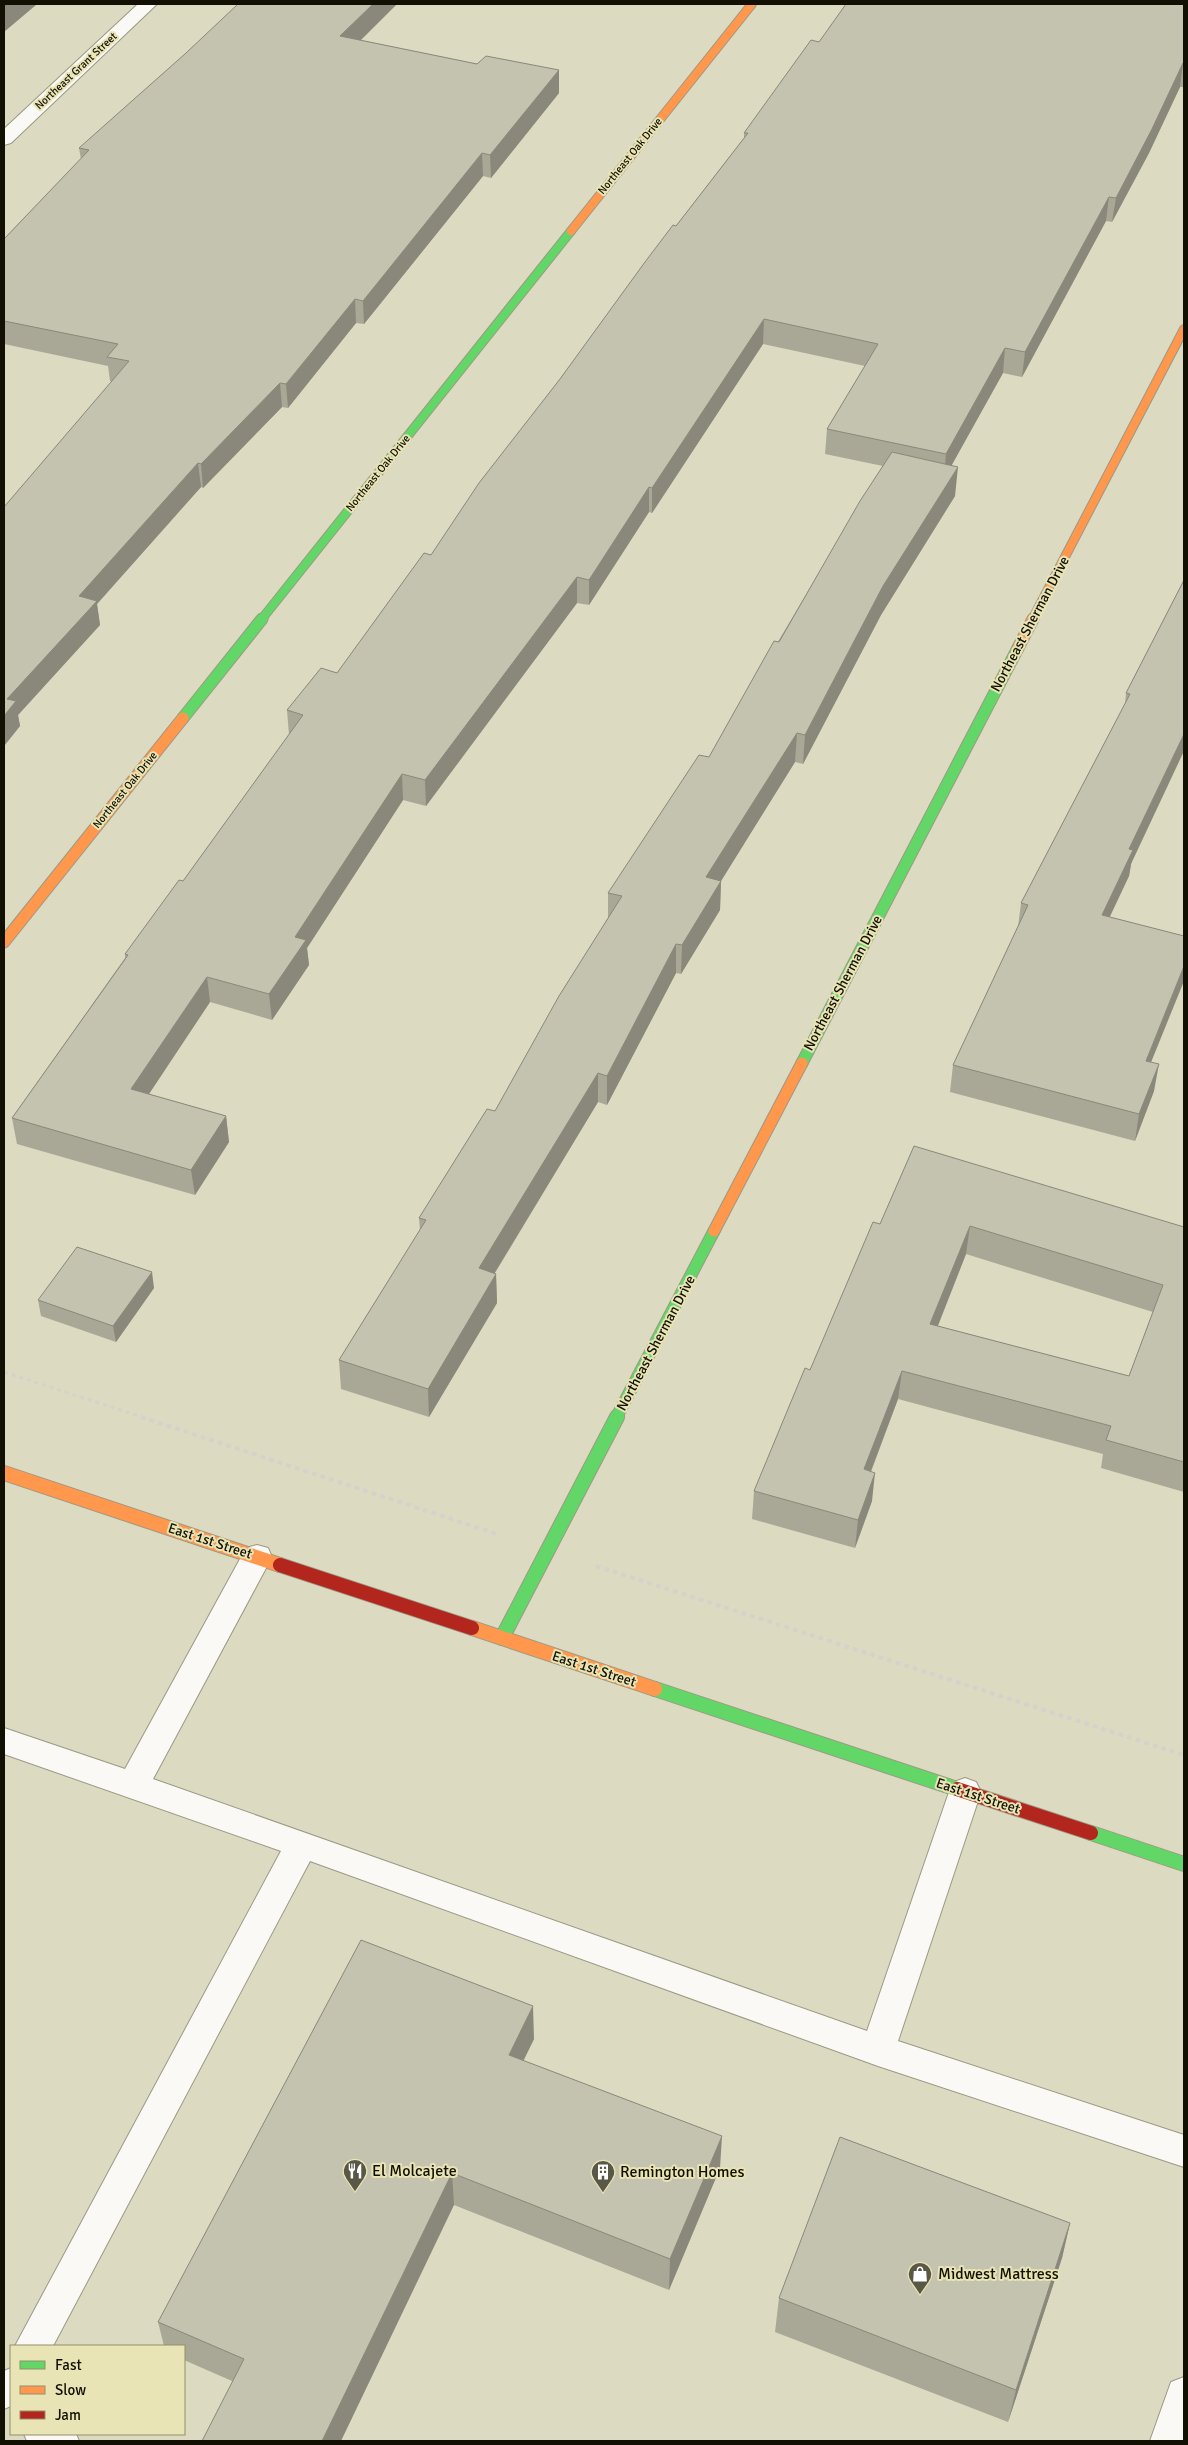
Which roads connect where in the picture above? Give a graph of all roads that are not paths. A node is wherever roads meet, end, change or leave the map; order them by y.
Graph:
1 (148, 4) edge
2 (752, 4) edge
3 (4, 139) edge
4 (1184, 329) edge
5 (4, 942) edge
6 (4, 1473) edge
7 (257, 1557) junction
8 (502, 1638) junction
9 (4, 1741) edge
10 (133, 1785) junction
11 (965, 1792) junction
12 (302, 1844) junction
13 (1184, 1864) edge
14 (878, 2050) junction
15 (1184, 2151) edge
16 (34, 2345) edge
17 (1184, 2395) edge
18 (45, 2435) edge
19 (60, 2441) edge
20 (1169, 2441) edge

1 - 3 street, Northeast Grant Street
2 - 5 street, Northeast Oak Drive
4 - 8 street, Northeast Sherman Drive
6 - 7 street, East 1st Street
7 - 8 street, East 1st Street
7 - 10 street
8 - 11 street, East 1st Street
9 - 10 street
10 - 12 street
11 - 13 street, East 1st Street
11 - 14 street
12 - 14 street
12 - 16 street
14 - 15 street
17 - 20 street
18 - 19 street

